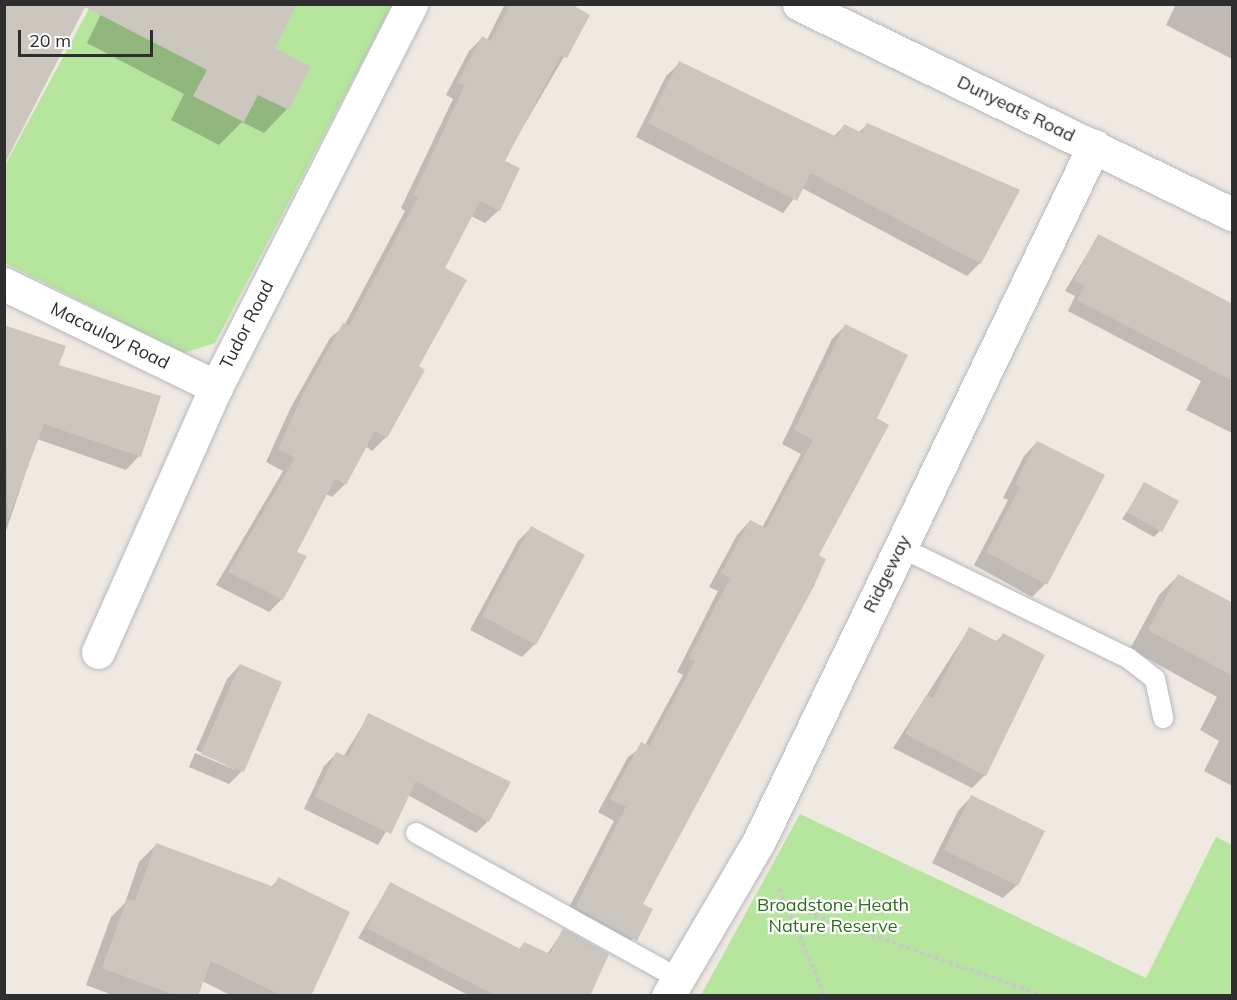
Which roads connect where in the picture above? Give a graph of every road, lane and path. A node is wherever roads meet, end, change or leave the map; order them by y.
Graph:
1 (411, 4) edge
2 (799, 4) edge
3 (1094, 146) junction
4 (1233, 214) edge
5 (4, 284) edge
6 (216, 387) junction
7 (900, 547) junction
8 (98, 651) dead end
9 (1163, 718) dead end
10 (416, 833) dead end
11 (759, 841) junction
12 (786, 905) junction
13 (673, 987) edge
14 (825, 996) edge
15 (1044, 996) edge

1 - 6 street, Tudor Road
2 - 3 street, Dunyeats Road
3 - 4 street, Dunyeats Road
3 - 7 street, Ridgeway
5 - 6 street, Macaulay Road
6 - 8 street, Tudor Road
7 - 9 lane
7 - 11 street, Ridgeway
10 - 13 lane
11 - 12 path
11 - 13 street, Ridgeway
12 - 14 path
12 - 15 path

